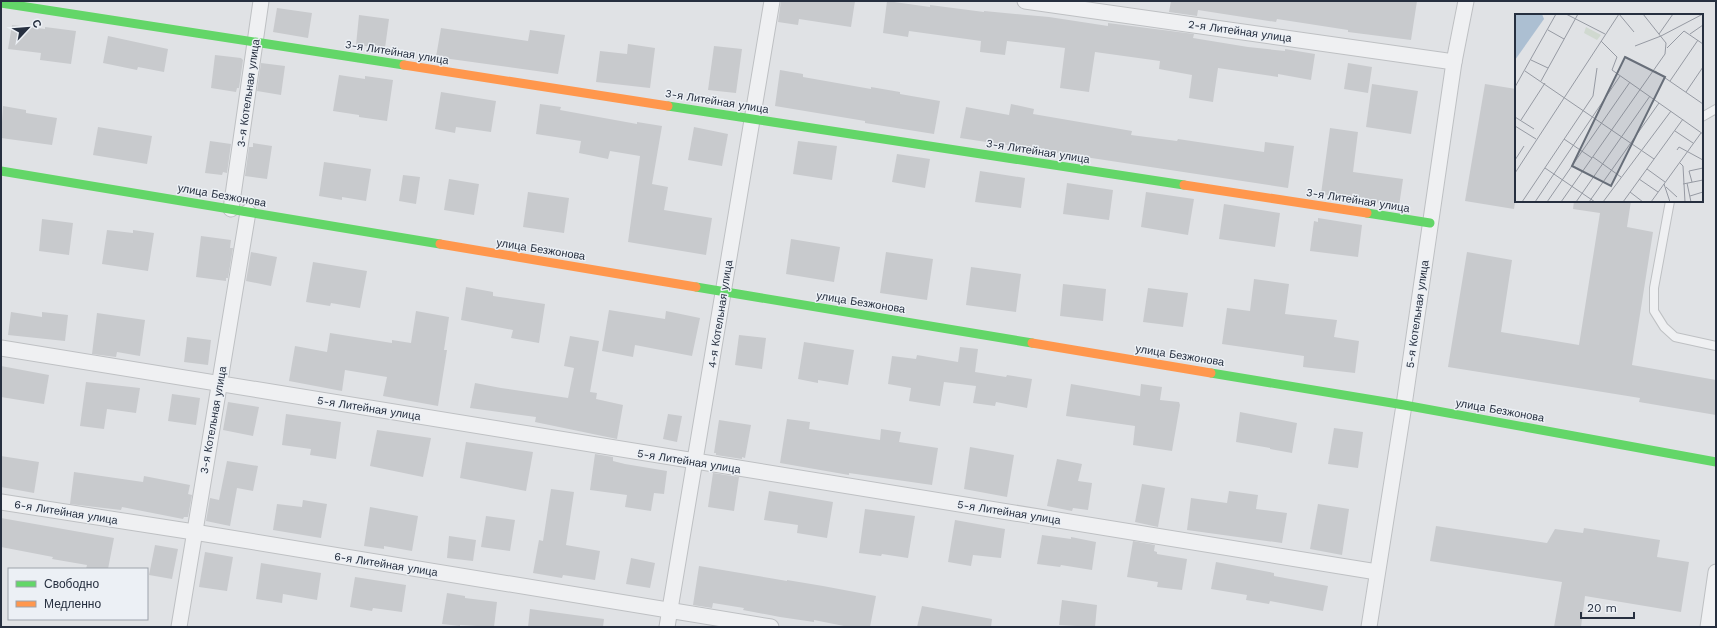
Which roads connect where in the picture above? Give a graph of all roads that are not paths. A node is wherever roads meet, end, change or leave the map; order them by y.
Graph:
1 (261, 1) edge
2 (772, 1) edge
3 (1025, 1) edge
4 (1466, 1) edge
5 (1, 3) edge
6 (255, 42) junction
7 (1454, 62) junction
8 (1716, 109) edge
9 (1703, 116) edge
10 (752, 119) junction
11 (1, 171) edge
12 (1670, 202) edge
13 (231, 209) junction
14 (248, 212) junction
15 (1430, 223) junction
16 (723, 292) junction
17 (1716, 346) edge
18 (1, 348) edge
19 (219, 384) junction
20 (1404, 405) junction
21 (695, 462) junction
22 (1716, 462) edge
23 (1, 502) edge
24 (194, 532) junction
25 (1377, 572) junction
26 (1716, 572) edge
27 (670, 611) junction
28 (179, 627) edge
29 (667, 627) edge
30 (770, 627) edge
31 (1369, 627) edge
32 (1708, 627) edge

1 - 6 street, 3-я Котельная улица
2 - 10 street, 4-я Котельная улица
3 - 7 street, 2-я Литейная улица
4 - 7 street, 5-я Котельная улица
5 - 6 street, 3-я Литейная улица
6 - 10 street, 3-я Литейная улица
6 - 13 street, 3-я Котельная улица
7 - 15 street, 5-я Котельная улица
8 - 9 lane
10 - 15 street, 3-я Литейная улица
10 - 16 street, 4-я Котельная улица
11 - 13 street, улица Безжонова
12 - 17 lane
13 - 14 street, улица Безжонова
14 - 16 street, улица Безжонова
14 - 19 street, 3-я Котельная улица
15 - 20 street, 5-я Котельная улица
16 - 20 street, улица Безжонова
16 - 21 street, 4-я Котельная улица
18 - 19 street, 5-я Литейная улица
19 - 21 street, 5-я Литейная улица
19 - 24 street, 3-я Котельная улица
20 - 22 street, улица Безжонова
20 - 25 street, 5-я Котельная улица
21 - 25 street, 5-я Литейная улица
21 - 27 street, 4-я Котельная улица
23 - 24 street, 6-я Литейная улица
24 - 27 street, 6-я Литейная улица
24 - 28 street, 3-я Котельная улица
25 - 31 street, 5-я Котельная улица
26 - 32 street
27 - 29 street, 4-я Котельная улица
27 - 30 street, 6-я Литейная улица

